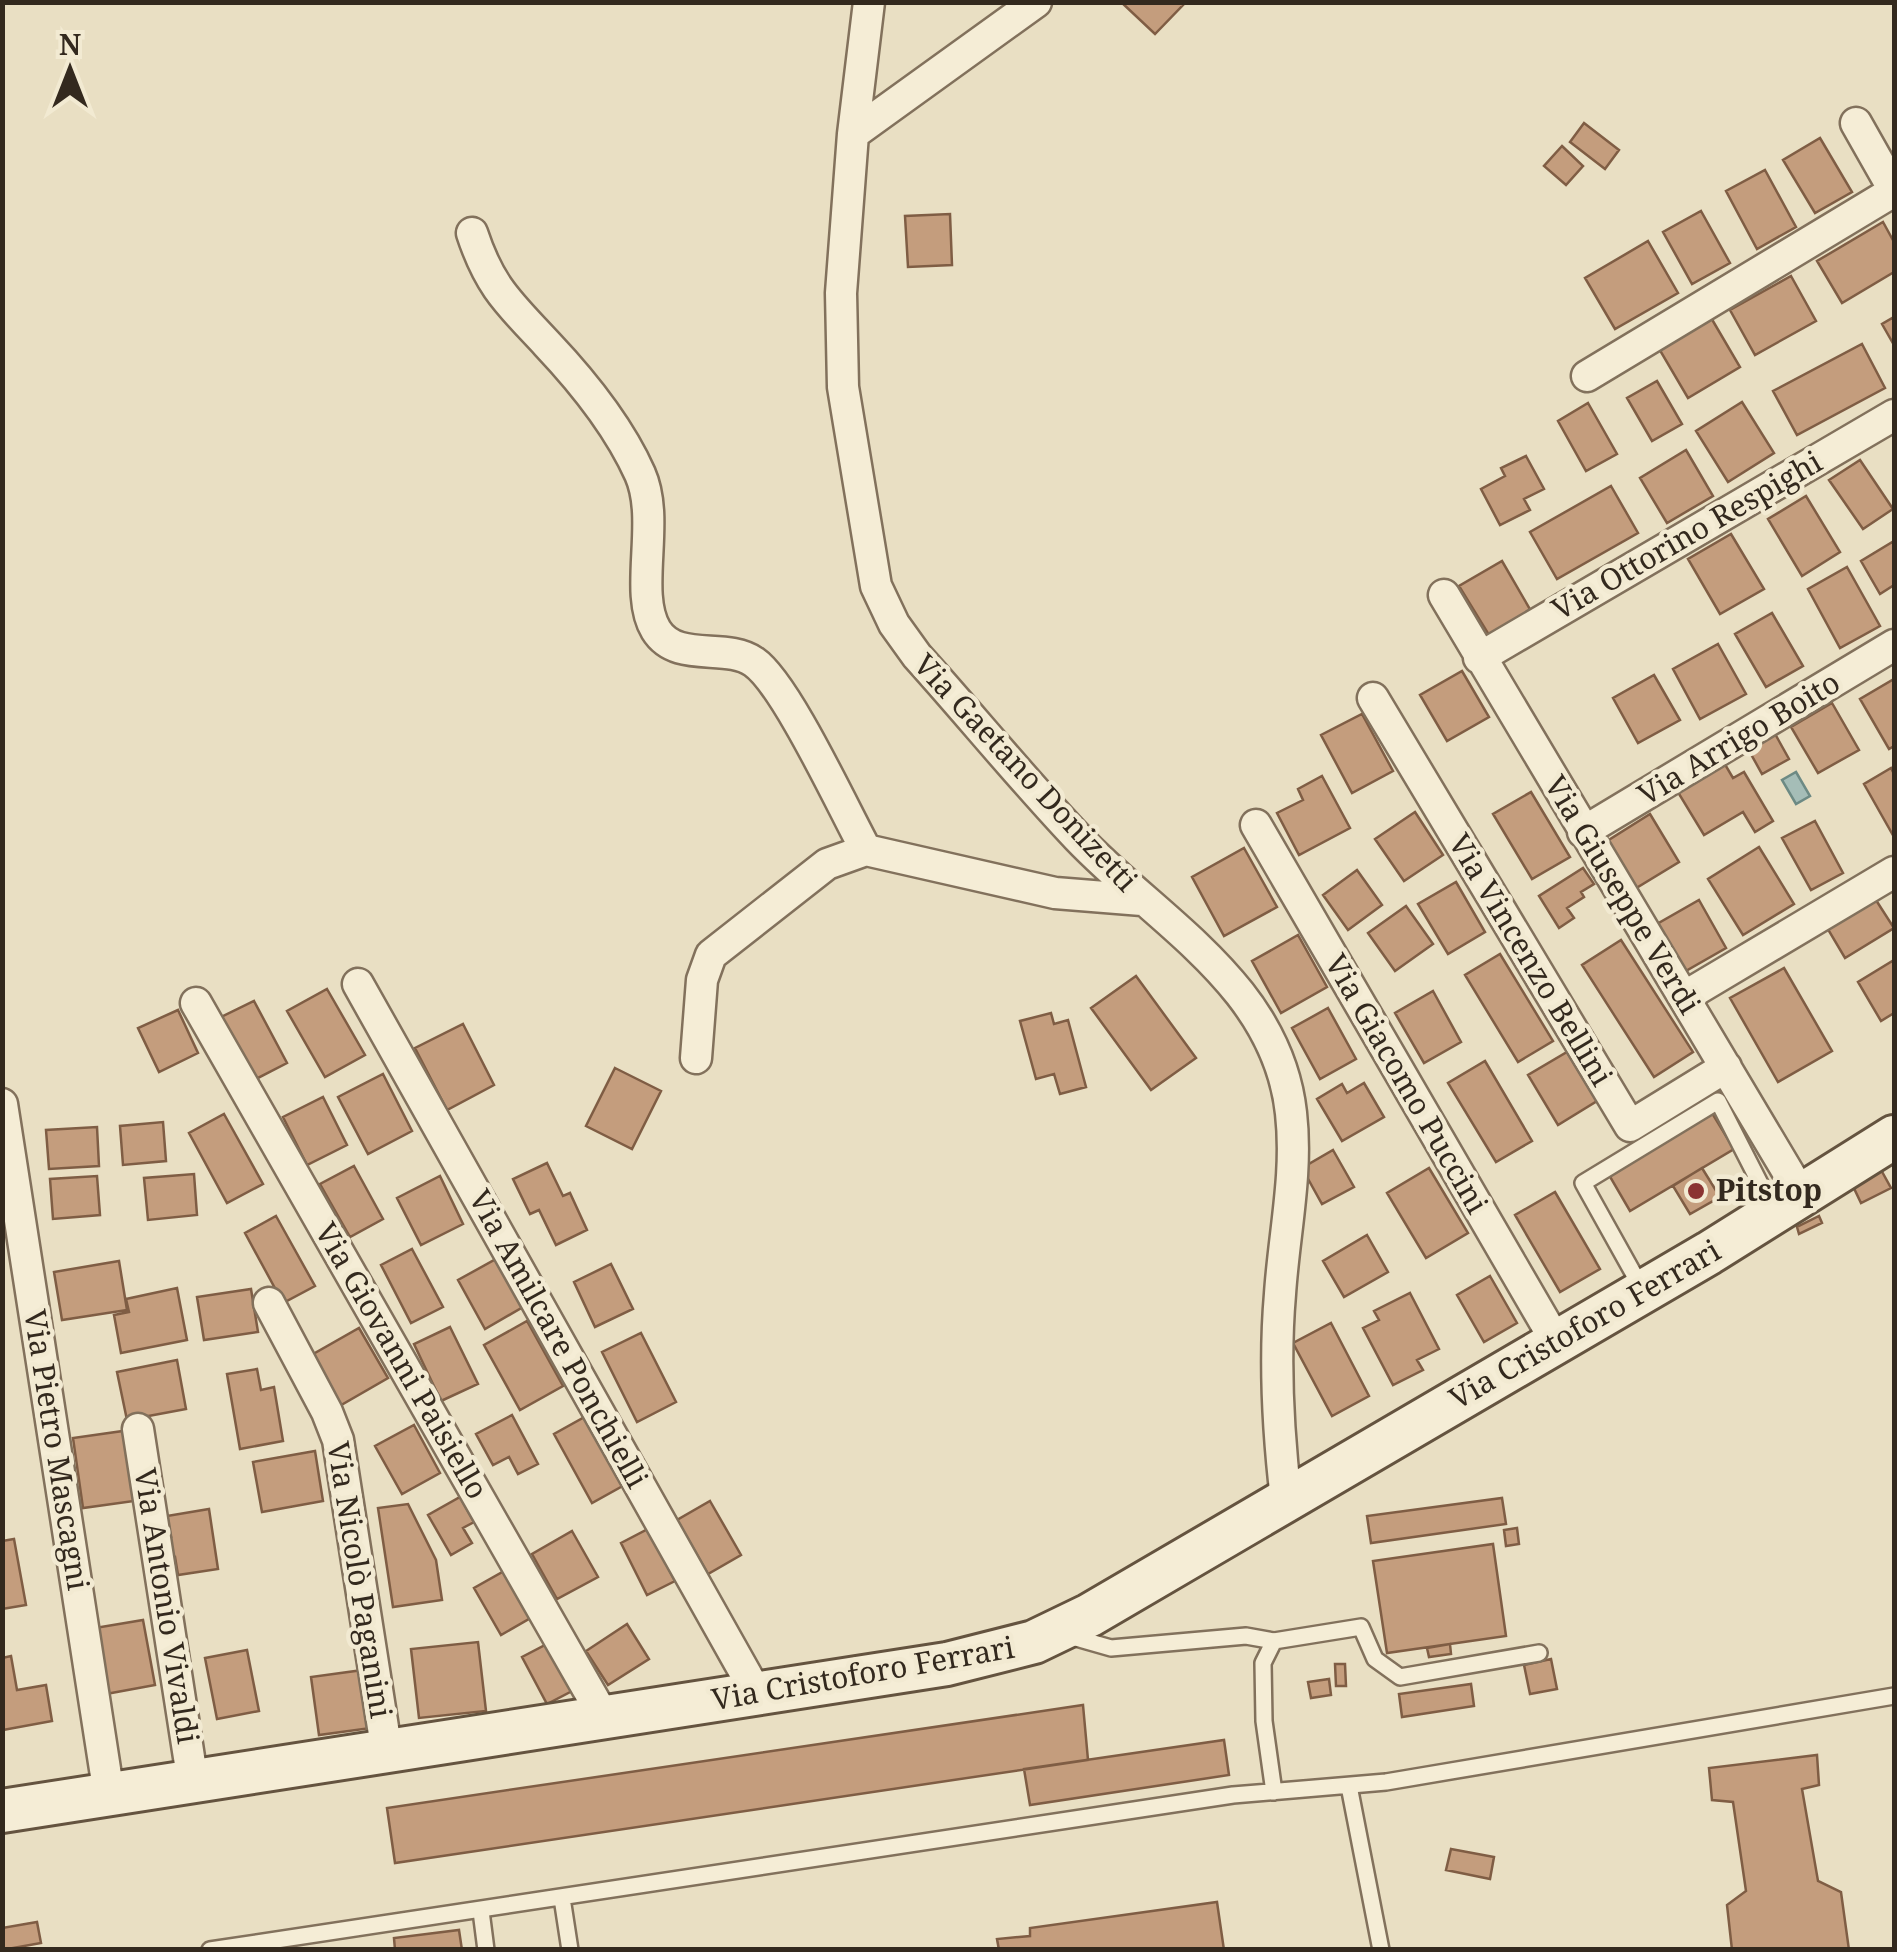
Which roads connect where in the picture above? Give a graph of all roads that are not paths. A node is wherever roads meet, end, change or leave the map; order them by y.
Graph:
1 (869, 2) edge
2 (1036, 2) edge
3 (1856, 123) dead end
4 (852, 134) junction
5 (1894, 191) edge
6 (472, 233) dead end
7 (1587, 376) dead end
8 (1894, 414) edge
9 (1444, 596) dead end
10 (1894, 646) edge
11 (1479, 658) junction
12 (1373, 698) dead end
13 (1256, 825) dead end
14 (1583, 832) junction
15 (866, 850) junction
16 (1894, 872) edge
17 (1142, 900) junction
18 (358, 984) dead end
19 (1684, 998) junction
20 (196, 1003) dead end
21 (696, 1058) dead end
22 (1726, 1068) junction
23 (2, 1104) edge
24 (1894, 1137) edge
25 (1788, 1203) junction
26 (1642, 1291) junction
27 (269, 1303) dead end
28 (1557, 1343) junction
29 (138, 1429) dead end
30 (1286, 1499) junction
31 (1056, 1632) junction
32 (1274, 1641) junction
33 (1538, 1653) dead end
34 (757, 1694) junction
35 (1894, 1696) edge
36 (605, 1719) junction
37 (386, 1753) junction
38 (193, 1782) junction
39 (1349, 1786) junction
40 (1274, 1792) junction
41 (109, 1796) junction
42 (2, 1811) edge
43 (562, 1898) junction
44 (481, 1910) junction
45 (210, 1950) edge
46 (486, 1950) edge
47 (570, 1950) edge
48 (1381, 1950) edge

1 - 4 street, Via Gaetano Donizetti
2 - 4 street
3 - 5 street
4 - 17 street, Via Gaetano Donizetti
5 - 7 street
6 - 15 street
8 - 11 street, Via Ottorino Respighi
9 - 11 street, Via Giuseppe Verdi
10 - 14 street, Via Arrigo Boito
11 - 14 street, Via Giuseppe Verdi
12 - 22 street, Via Vincenzo Bellini
13 - 28 street, Via Giacomo Puccini
14 - 19 street, Via Giuseppe Verdi
15 - 17 street
15 - 21 street
16 - 19 street
17 - 30 street, Via Gaetano Donizetti
18 - 34 street, Via Amilcare Ponchielli
19 - 22 street, Via Giuseppe Verdi
20 - 36 street, Via Giovanni Paisiello
22 - 25 street, Via Giuseppe Verdi
23 - 41 street, Via Pietro Mascagni
24 - 25 main road, Via Cristoforo Ferrari
25 - 26 main road, Via Cristoforo Ferrari
25 - 26 lane
26 - 28 main road, Via Cristoforo Ferrari
27 - 37 street, Via Nicolò Paganini
28 - 30 main road, Via Cristoforo Ferrari
29 - 38 street, Via Antonio Vivaldi
30 - 31 main road, Via Cristoforo Ferrari
31 - 32 lane
31 - 34 main road, Via Cristoforo Ferrari
32 - 33 lane
32 - 40 lane
34 - 36 main road, Via Cristoforo Ferrari
35 - 39 lane
36 - 37 main road, Via Cristoforo Ferrari
37 - 38 main road, Via Cristoforo Ferrari
38 - 41 main road, Via Cristoforo Ferrari
39 - 40 lane
39 - 48 lane
40 - 43 lane
41 - 42 main road, Via Cristoforo Ferrari
43 - 44 lane
43 - 47 lane
44 - 45 lane
44 - 46 lane

